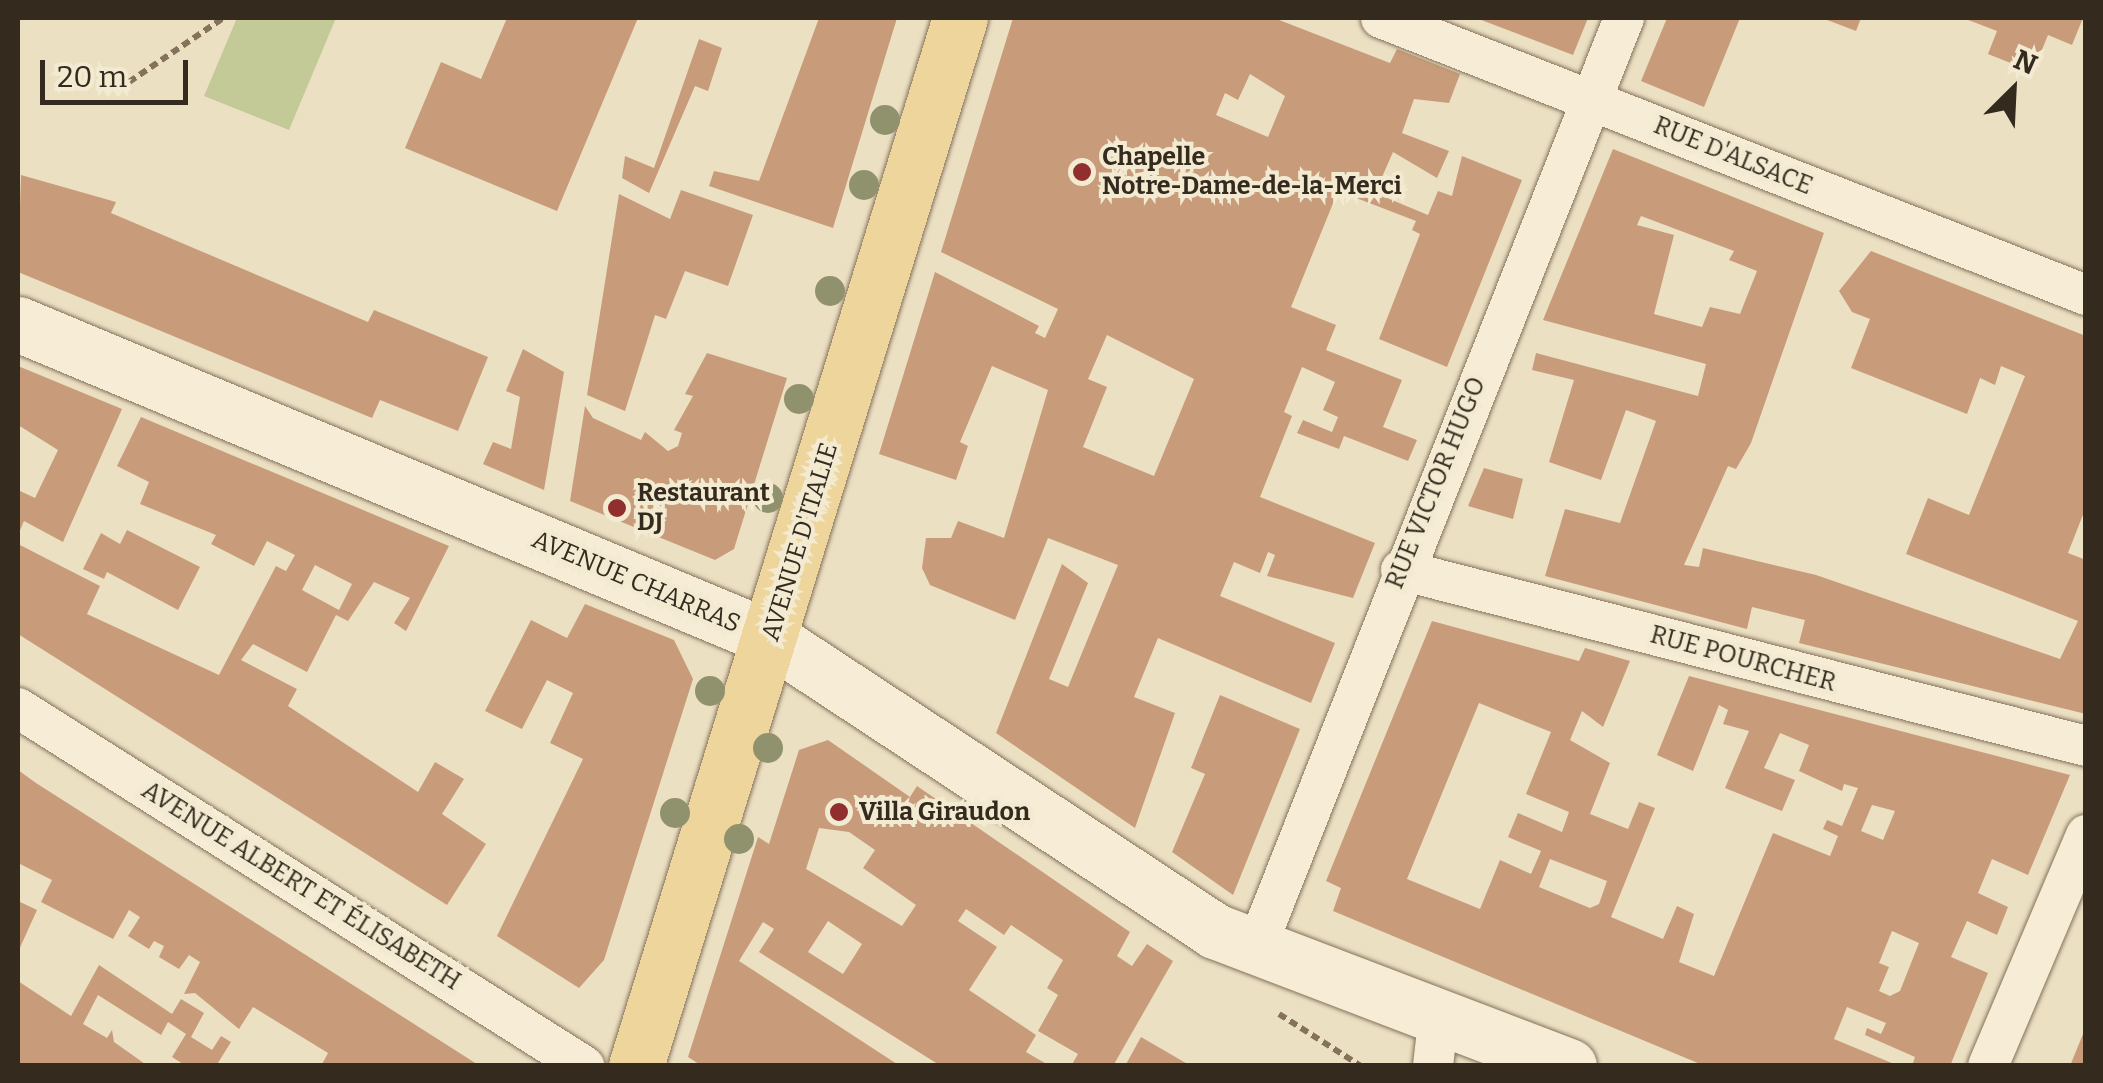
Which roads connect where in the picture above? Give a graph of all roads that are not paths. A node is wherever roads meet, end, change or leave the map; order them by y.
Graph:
1 (960, 18) edge
2 (1381, 18) edge
3 (1624, 18) edge
4 (1590, 99) junction
5 (2086, 295) edge
6 (18, 324) edge
7 (1401, 570) junction
8 (770, 638) junction
9 (18, 708) edge
10 (2086, 746) edge
11 (2086, 835) edge
12 (1255, 951) junction
13 (1436, 1039) edge
14 (584, 1066) edge
15 (636, 1066) edge
16 (1569, 1066) edge
17 (1988, 1066) edge

1 - 8 main road, AVENUE D'ITALIE
2 - 4 street, RUE D'ALSACE
3 - 4 street, RUE VICTOR HUGO
4 - 5 street, RUE D'ALSACE
4 - 7 street, RUE VICTOR HUGO
6 - 8 street, AVENUE CHARRAS
7 - 10 street, RUE POURCHER
7 - 12 street, RUE VICTOR HUGO
8 - 12 street, AVENUE CHARRAS
8 - 15 main road, AVENUE D'ITALIE
9 - 14 street, AVENUE ALBERT ET ÉLISABETH
11 - 17 street
12 - 13 street, AVENUE CHARRAS
13 - 16 street, AVENUE CHARRAS

